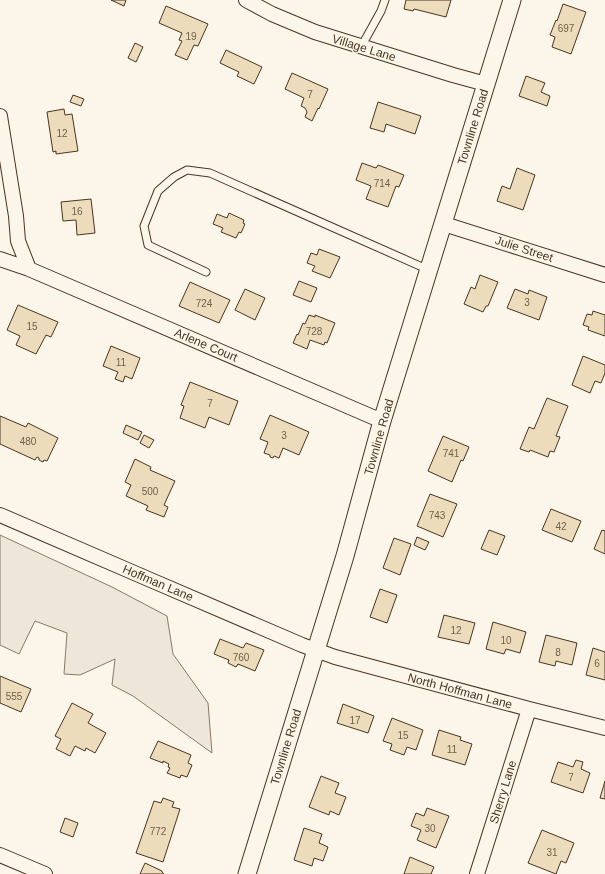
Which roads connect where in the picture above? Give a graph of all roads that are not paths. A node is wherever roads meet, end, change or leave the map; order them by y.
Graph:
1 (246, 0) edge
2 (384, 0) edge
3 (512, 0) edge
4 (361, 47) junction
5 (486, 84) junction
6 (0, 116) edge
7 (444, 224) junction
8 (0, 259) edge
9 (29, 269) junction
10 (429, 270) junction
11 (206, 272) dead end
12 (605, 275) edge
13 (382, 421) junction
14 (0, 515) edge
15 (316, 650) junction
16 (528, 709) junction
17 (605, 728) edge
18 (0, 855) edge
19 (45, 874) edge
20 (247, 874) edge
21 (477, 874) edge

1 - 4 street, Village Lane
2 - 4 lane
3 - 5 street, Townline Road
4 - 5 street, Village Lane
5 - 7 street, Townline Road
6 - 9 street
7 - 10 street, Townline Road
7 - 12 street, Julie Street
8 - 9 street, Arlene Court
9 - 13 street, Arlene Court
10 - 11 lane
10 - 13 street, Townline Road
13 - 15 street, Townline Road
14 - 15 street, Hoffman Lane
15 - 16 street, North Hoffman Lane
15 - 20 street, Townline Road
16 - 17 street, North Hoffman Lane
16 - 21 street, Sherry Lane
18 - 19 street

